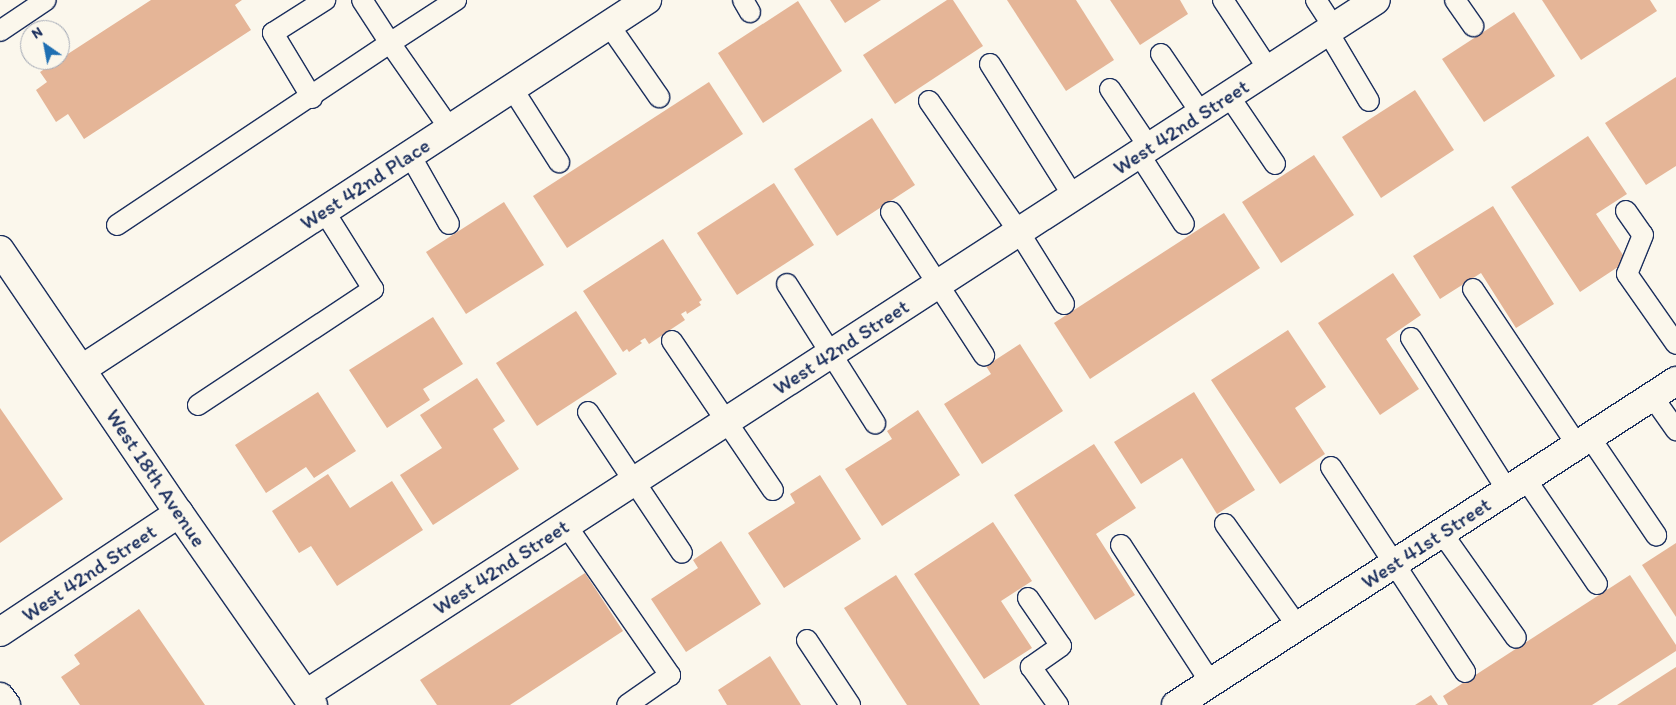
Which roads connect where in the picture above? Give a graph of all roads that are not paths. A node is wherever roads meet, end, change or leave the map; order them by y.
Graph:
1 (46, 0) edge
2 (326, 0) edge
3 (362, 0) edge
4 (456, 0) edge
5 (647, 0) edge
6 (1223, 0) edge
7 (1316, 0) edge
8 (1376, 0) edge
9 (1456, 0) edge
10 (609, 25) junction
11 (1473, 26) dead end
12 (1331, 30) junction
13 (0, 31) edge
14 (390, 44) junction
15 (1161, 54) dead end
16 (990, 64) dead end
17 (1269, 70) junction
18 (512, 88) junction
19 (1110, 89) dead end
20 (1229, 96) junction
21 (312, 98) junction
22 (659, 98) dead end
23 (929, 101) dead end
24 (1369, 101) dead end
25 (1201, 113) junction
26 (450, 129) junction
27 (1144, 150) junction
28 (410, 155) junction
29 (560, 162) dead end
30 (1275, 164) dead end
31 (1073, 196) junction
32 (324, 211) junction
33 (1626, 211) dead end
34 (890, 212) dead end
35 (449, 224) dead end
36 (1184, 224) dead end
37 (117, 225) dead end
38 (1018, 232) junction
39 (0, 250) edge
40 (787, 284) dead end
41 (936, 285) junction
42 (1473, 289) dead end
43 (1064, 304) dead end
44 (1411, 338) dead end
45 (672, 341) dead end
46 (1676, 344) edge
47 (832, 353) junction
48 (984, 355) dead end
49 (82, 369) junction
50 (1676, 381) edge
51 (1652, 396) junction
52 (198, 405) dead end
53 (588, 412) dead end
54 (728, 421) junction
55 (875, 424) dead end
56 (1676, 430) edge
57 (1583, 441) junction
58 (1331, 467) dead end
59 (635, 480) junction
60 (1516, 484) junction
61 (773, 490) dead end
62 (179, 513) junction
63 (1225, 524) dead end
64 (566, 525) junction
65 (1442, 533) junction
66 (1656, 535) dead end
67 (1121, 545) dead end
68 (682, 553) dead end
69 (1394, 564) junction
70 (1597, 584) dead end
71 (1028, 598) dead end
72 (1298, 627) junction
73 (0, 632) edge
74 (1516, 638) dead end
75 (807, 640) dead end
76 (1465, 672) dead end
77 (1211, 683) junction
78 (0, 697) edge
79 (309, 700) edge
80 (6, 705) edge
81 (627, 705) edge
82 (850, 705) edge
83 (1058, 705) edge
84 (1176, 705) edge

1 - 13 lane
2 - 21 lane
3 - 14 lane
4 - 14 lane
5 - 10 street, West 42nd Place
6 - 17 lane
7 - 12 lane
8 - 12 street, West 42nd Street
9 - 11 lane
10 - 18 street, West 42nd Place
10 - 22 lane
12 - 17 street, West 42nd Street
12 - 24 lane
14 - 21 lane
14 - 26 lane
15 - 25 lane
16 - 31 lane
17 - 20 street, West 42nd Street
18 - 26 street, West 42nd Place
18 - 29 lane
19 - 27 lane
20 - 25 street, West 42nd Street
20 - 30 lane
21 - 37 lane
23 - 38 lane
25 - 27 street, West 42nd Street
26 - 28 street, West 42nd Place
27 - 31 street, West 42nd Street
27 - 36 lane
28 - 32 street, West 42nd Place
28 - 35 lane
31 - 38 street, West 42nd Street
32 - 49 street, West 42nd Place
32 - 52 lane
33 - 46 lane
34 - 41 lane
38 - 41 street, West 42nd Street
38 - 43 lane
39 - 49 street, West 18th Avenue
40 - 47 lane
41 - 47 street, West 42nd Street
41 - 48 lane
42 - 57 lane
44 - 60 lane
45 - 54 lane
47 - 54 street, West 42nd Street
47 - 55 lane
49 - 62 street, West 18th Avenue
50 - 51 street, West 41st Street
51 - 56 lane
51 - 57 street, West 41st Street
53 - 59 lane
54 - 59 street, West 42nd Street
54 - 61 lane
57 - 60 street, West 41st Street
57 - 66 lane
58 - 69 lane
59 - 64 street, West 42nd Street
59 - 68 lane
60 - 65 street, West 41st Street
60 - 70 lane
62 - 73 street, West 42nd Street
62 - 79 street, West 18th Avenue
63 - 72 lane
64 - 79 street, West 42nd Street
64 - 81 lane
65 - 69 street, West 41st Street
65 - 74 lane
67 - 77 lane
69 - 72 street, West 41st Street
69 - 76 lane
71 - 83 lane
72 - 77 street, West 41st Street
75 - 82 lane
77 - 84 street, West 41st Street
78 - 80 street

